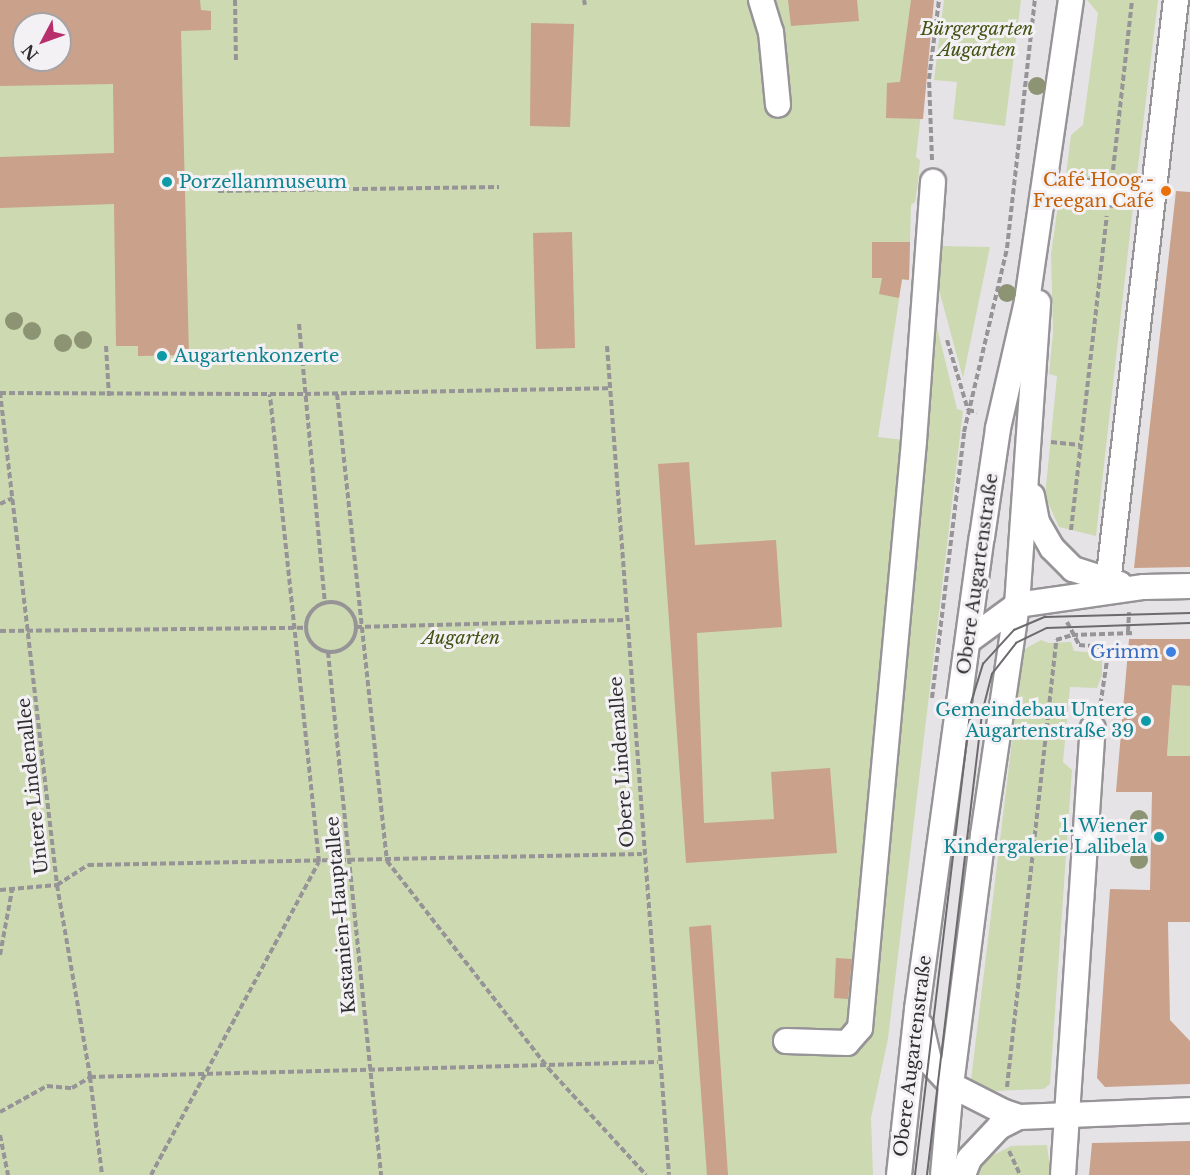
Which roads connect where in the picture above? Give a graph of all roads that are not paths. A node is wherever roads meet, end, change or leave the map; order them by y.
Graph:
1 (761, 0) edge
2 (1071, 0) edge
3 (1176, 0) edge
4 (778, 105) dead end
5 (933, 182) road end
6 (1045, 190) junction
7 (1153, 195) junction
8 (1027, 462) junction
9 (1128, 586) junction
10 (1190, 586) edge
11 (1017, 605) junction
12 (968, 641) junction
13 (1094, 728) road end
14 (917, 1009) junction
15 (786, 1041) dead end
16 (951, 1085) junction
17 (1190, 1110) edge
18 (1066, 1114) junction
19 (1007, 1119) junction
20 (899, 1175) edge
21 (943, 1175) edge
22 (963, 1175) edge
23 (1063, 1175) edge

1 - 4 street
2 - 6 street, Obere Augartenstraße
3 - 7 street
5 - 15 street
6 - 7 street
6 - 8 street, Obere Augartenstraße
6 - 12 street, Obere Augartenstraße
7 - 9 street
8 - 9 street
8 - 11 street, Obere Augartenstraße
9 - 10 street
9 - 11 street
11 - 12 street
11 - 16 street, Obere Augartenstraße
12 - 14 street, Obere Augartenstraße
13 - 18 street
14 - 16 street
14 - 20 street, Obere Augartenstraße
16 - 19 street
16 - 21 street, Obere Augartenstraße
17 - 18 street
18 - 19 street
18 - 23 street
19 - 22 street

